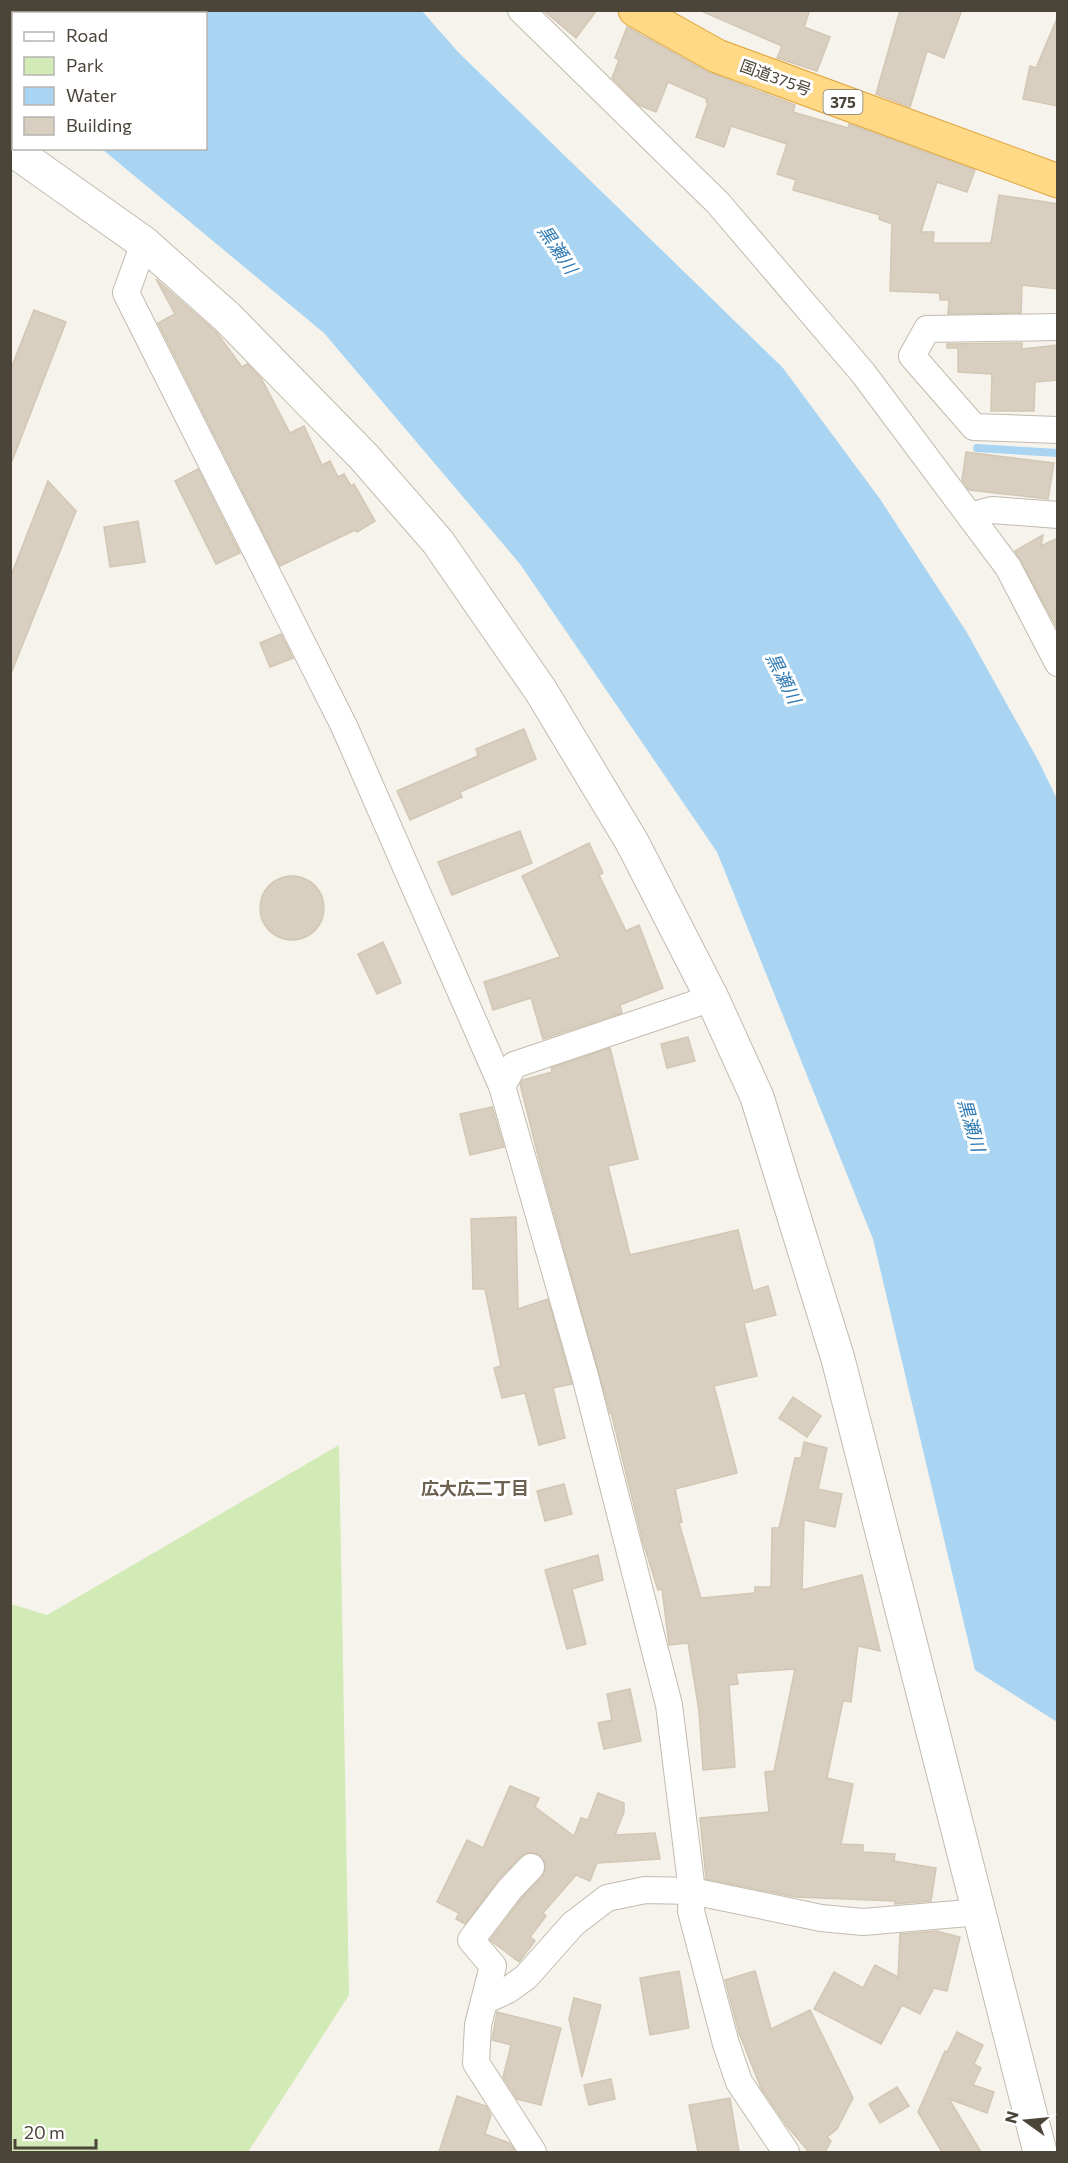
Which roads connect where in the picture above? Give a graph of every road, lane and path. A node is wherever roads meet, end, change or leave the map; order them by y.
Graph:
1 (521, 10) edge
2 (635, 10) edge
3 (13, 150) edge
4 (1058, 181) edge
5 (144, 243) junction
6 (1058, 327) edge
7 (1058, 430) edge
8 (1058, 515) edge
9 (970, 516) junction
10 (1058, 663) edge
11 (712, 998) junction
12 (502, 1086) junction
13 (531, 1867) dead end
14 (692, 1890) junction
15 (980, 1912) junction
16 (484, 2001) junction
17 (533, 2152) edge
18 (786, 2152) edge
19 (1040, 2152) edge

1 - 9 street
2 - 4 highway, 国道375号 / 375
3 - 5 street
5 - 11 street
5 - 12 street
6 - 7 street
8 - 9 street
9 - 10 street
11 - 12 street
11 - 15 street
12 - 14 street
13 - 16 street
14 - 15 street
14 - 16 street
14 - 18 street
15 - 19 street
16 - 17 street

